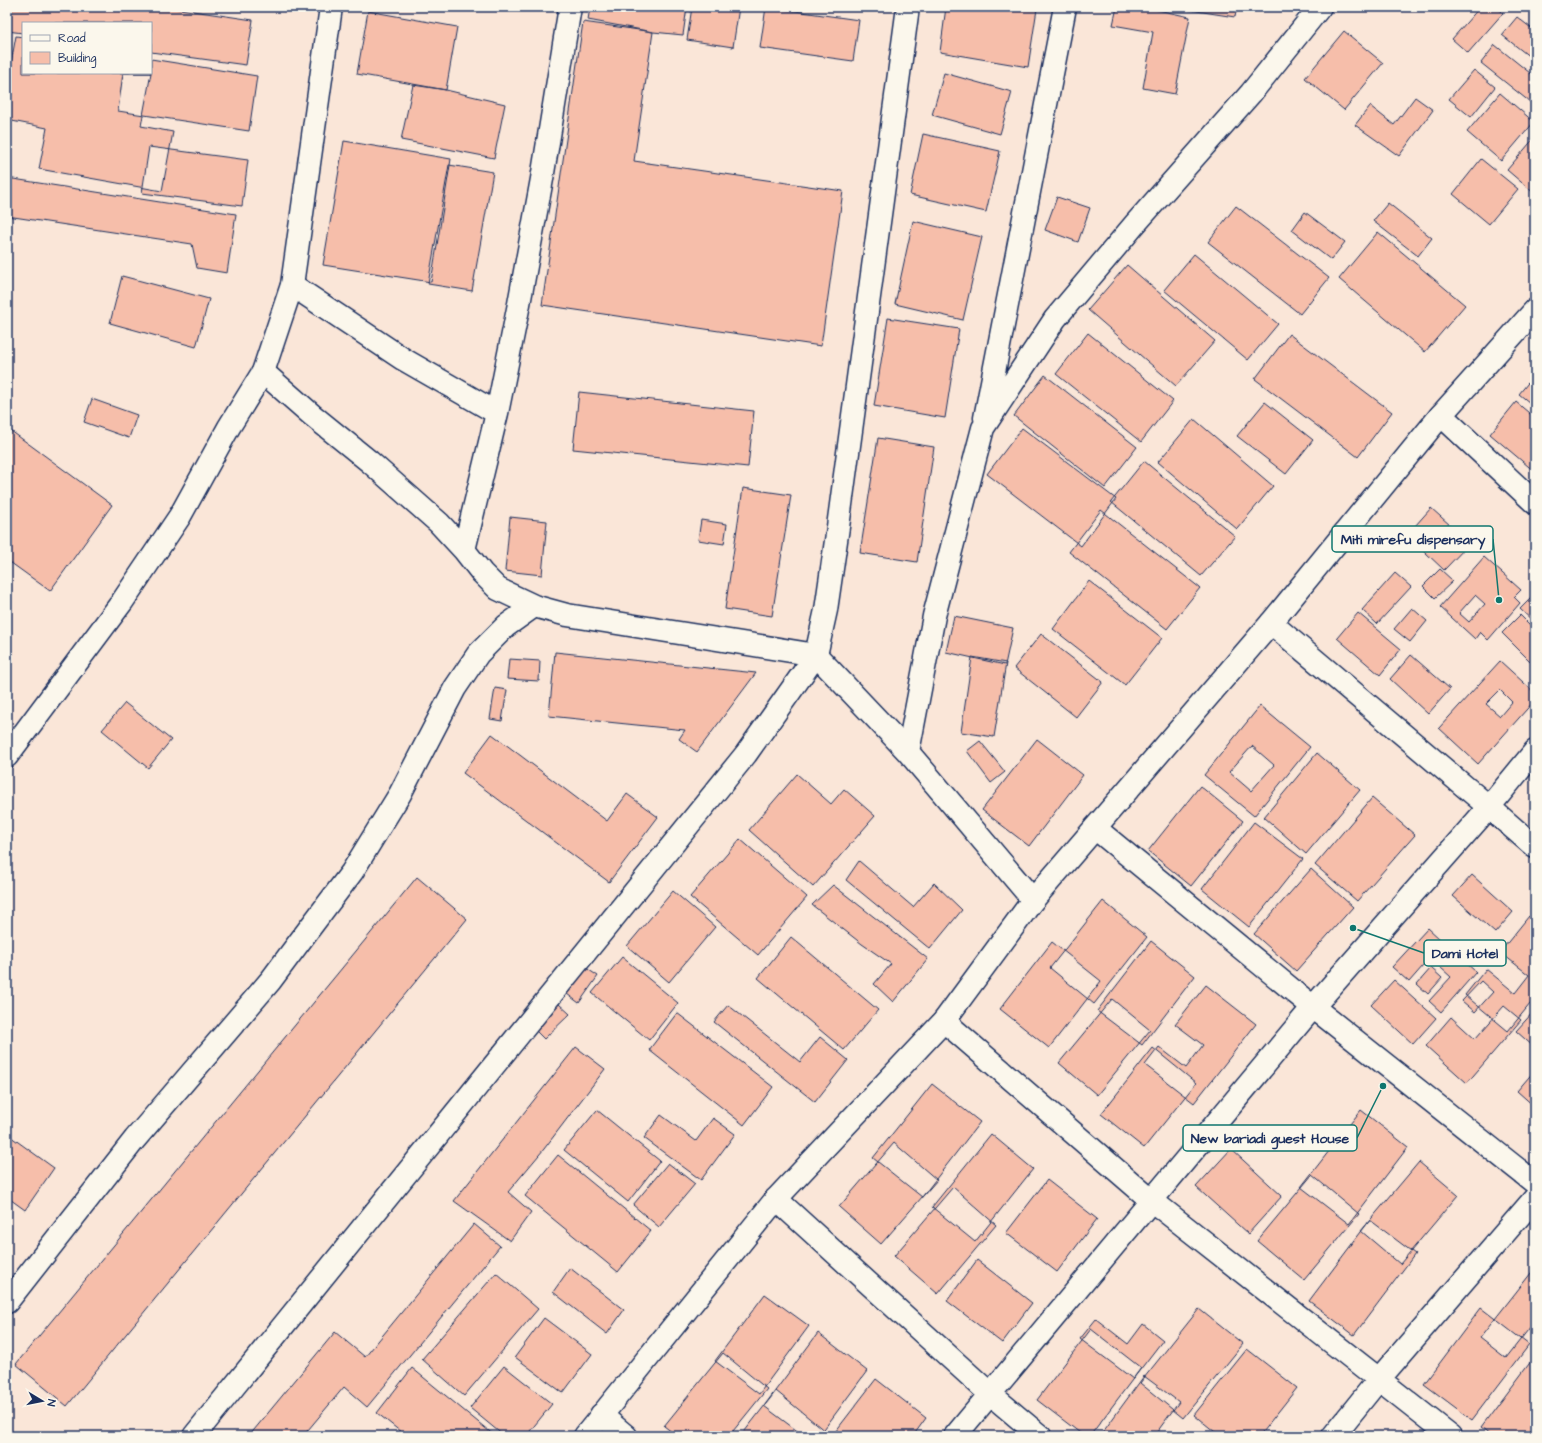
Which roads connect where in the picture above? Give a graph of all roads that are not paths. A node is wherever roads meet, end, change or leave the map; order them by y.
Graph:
1 (330, 7) edge
2 (570, 7) edge
3 (908, 7) edge
4 (1065, 7) edge
5 (1320, 7) edge
6 (292, 284) junction
7 (1535, 310) edge
8 (263, 372) junction
9 (497, 413) junction
10 (1441, 415) junction
11 (983, 428) junction
12 (1535, 503) edge
13 (464, 550) junction
14 (534, 606) junction
15 (1270, 623) junction
16 (816, 655) junction
17 (1535, 751) edge
18 (908, 752) junction
19 (7, 756) edge
20 (1489, 807) junction
21 (1095, 828) junction
22 (1535, 847) edge
23 (1033, 900) junction
24 (1313, 1007) junction
25 (944, 1021) junction
26 (1535, 1183) edge
27 (1535, 1198) edge
28 (776, 1199) junction
29 (1151, 1200) junction
30 (7, 1302) edge
31 (1380, 1379) junction
32 (989, 1393) junction
33 (601, 1415) junction
34 (194, 1436) edge
35 (585, 1436) edge
36 (626, 1436) edge
37 (955, 1436) edge
38 (1040, 1436) edge
39 (1333, 1436) edge
40 (1451, 1436) edge

1 - 6 street
2 - 9 street
3 - 16 street
4 - 11 street
5 - 11 street
6 - 8 street
6 - 9 street
7 - 10 street
8 - 13 street
8 - 19 street
9 - 13 street
10 - 12 street
10 - 15 street
11 - 18 street
13 - 14 street
14 - 16 street
14 - 30 street
15 - 20 street
15 - 21 street
16 - 18 street
16 - 34 street
17 - 20 street
18 - 23 street
20 - 22 street
20 - 24 street
21 - 23 street
21 - 24 street
23 - 25 street
24 - 26 street
24 - 29 street
25 - 28 street
25 - 29 street
27 - 31 street
28 - 32 street
28 - 33 street
29 - 31 street
29 - 32 street
31 - 39 street
31 - 40 street
32 - 37 street
32 - 38 street
33 - 35 street
33 - 36 street

